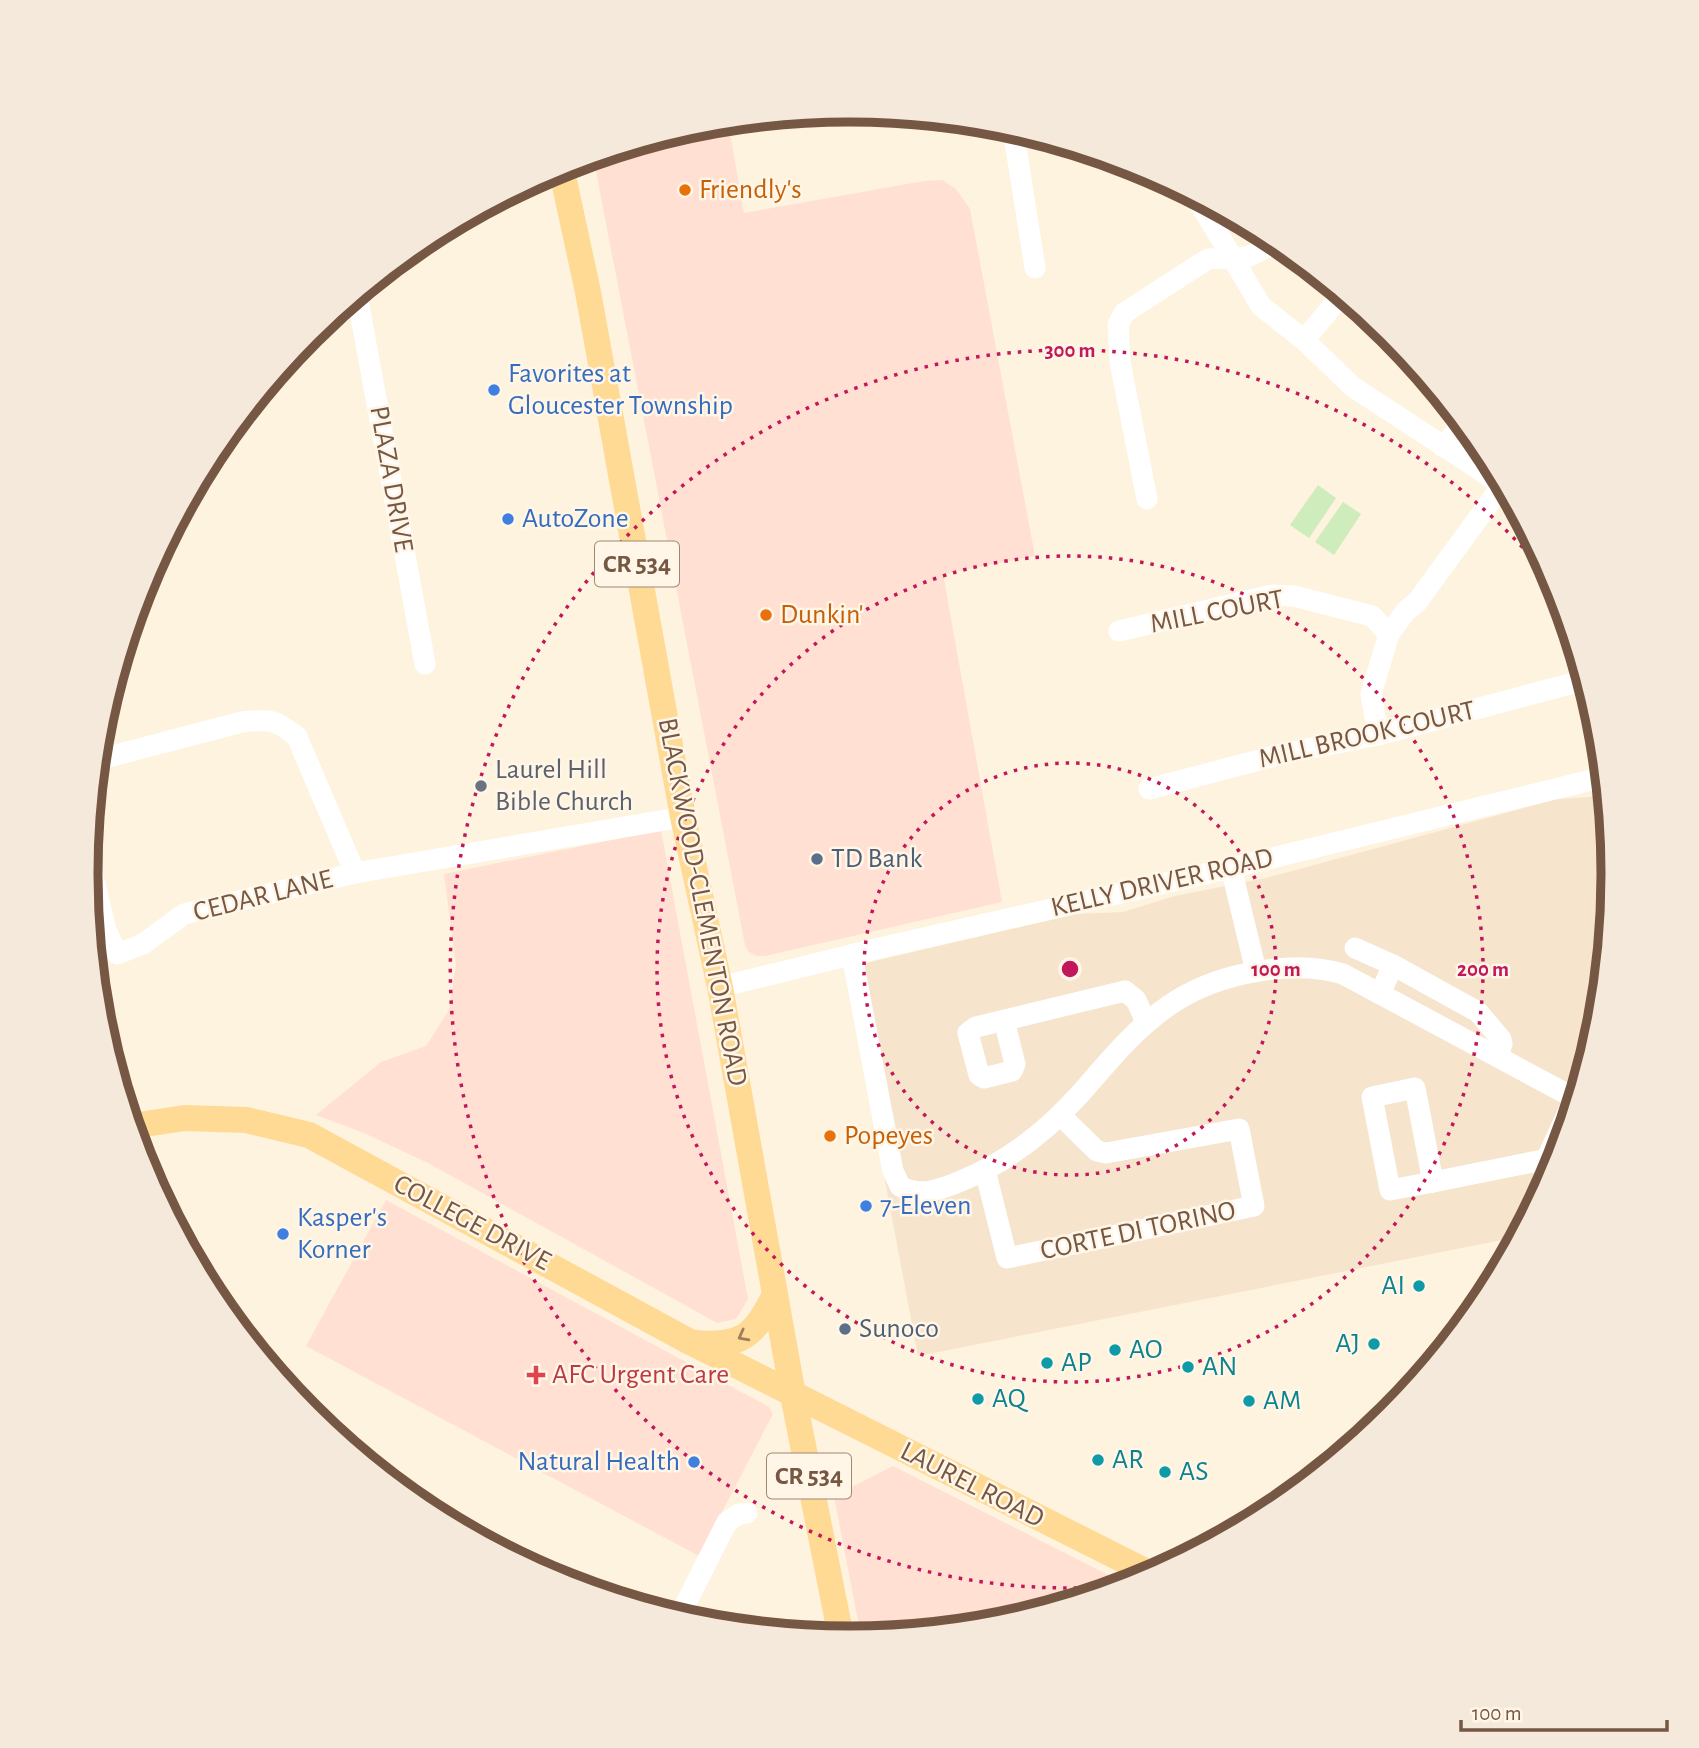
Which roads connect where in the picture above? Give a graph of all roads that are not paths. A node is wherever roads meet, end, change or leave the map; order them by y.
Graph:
1 (1018, 142) edge
2 (564, 179) edge
3 (1204, 212) edge
4 (1265, 248) edge
5 (1230, 258) junction
6 (1035, 268) dead end
7 (1336, 302) edge
8 (359, 305) edge
9 (1304, 340) junction
10 (1456, 431) edge
11 (1443, 447) junction
12 (1483, 471) edge
13 (1493, 486) edge
14 (1147, 499) dead end
15 (1119, 631) dead end
16 (1389, 634) junction
17 (425, 664) dead end
18 (1576, 682) edge
19 (1378, 735) junction
20 (107, 757) edge
21 (1595, 779) edge
22 (1149, 789) dead end
23 (683, 817) junction
24 (1231, 868) junction
25 (355, 873) junction
26 (99, 902) edge
27 (1355, 948) dead end
28 (852, 955) junction
29 (1393, 965) junction
30 (1256, 971) junction
31 (720, 987) junction
32 (1380, 994) junction
33 (1004, 1020) dead end
34 (1146, 1022) junction
35 (1498, 1057) junction
36 (1568, 1091) edge
37 (1060, 1115) junction
38 (141, 1125) edge
39 (1545, 1160) edge
40 (985, 1170) junction
41 (1433, 1182) junction
42 (775, 1295) junction
43 (690, 1342) junction
44 (793, 1395) junction
45 (747, 1513) dead end
46 (1138, 1568) edge
47 (684, 1607) edge
48 (839, 1626) edge

1 - 6 street
2 - 23 main road, BLACKWOOD-CLEMENTON ROAD / CR 534
3 - 5 street
4 - 5 street
5 - 9 street
5 - 14 street
7 - 9 street
8 - 17 street, PLAZA DRIVE
9 - 11 street
10 - 11 street
11 - 12 street
13 - 16 street
15 - 16 street, MILL COURT
16 - 19 street
18 - 19 street, MILL BROOK COURT
19 - 22 street, MILL BROOK COURT
20 - 25 street, CEDAR LANE
21 - 24 street, KELLY DRIVER ROAD
23 - 25 street, CEDAR LANE
23 - 31 main road, BLACKWOOD-CLEMENTON ROAD / CR 534
24 - 28 street, KELLY DRIVER ROAD
24 - 30 street
25 - 26 street, CEDAR LANE
27 - 29 street
28 - 31 street, KELLY DRIVER ROAD
28 - 40 street
29 - 32 street
29 - 35 street
30 - 32 street
30 - 34 street
31 - 42 main road, BLACKWOOD-CLEMENTON ROAD / CR 534
32 - 35 street
33 - 34 street
34 - 37 street
35 - 36 street
37 - 40 street
37 - 40 street, CORTE DI TORINO
38 - 43 main road, COLLEGE DRIVE
39 - 41 street
41 - 41 street
42 -> 43 main road
42 - 44 main road, BLACKWOOD-CLEMENTON ROAD / CR 534
43 - 44 main road, COLLEGE DRIVE
44 - 46 main road, LAUREL ROAD
44 - 48 main road, BLACKWOOD-CLEMENTON ROAD / CR 534
45 - 47 street

